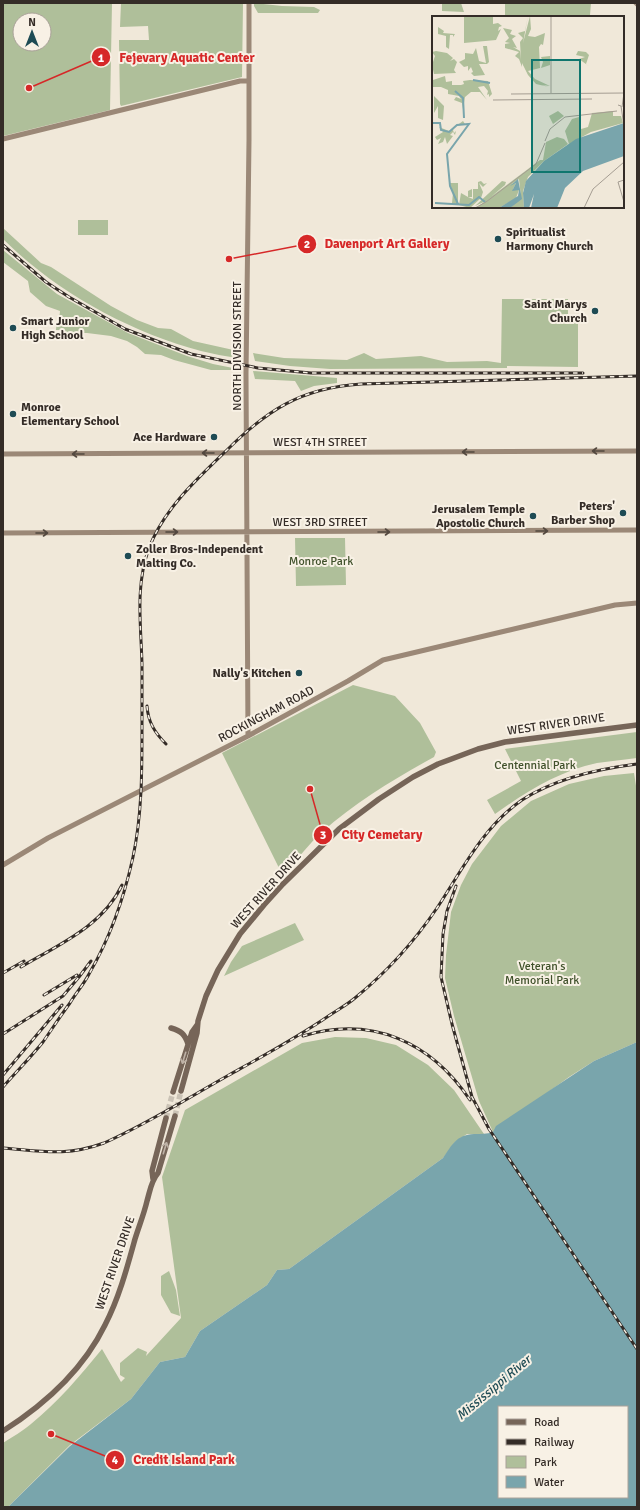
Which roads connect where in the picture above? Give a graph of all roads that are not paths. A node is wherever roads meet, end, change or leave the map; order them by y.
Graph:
1 (249, 3) edge
2 (248, 81) junction
3 (3, 139) edge
4 (637, 451) edge
5 (246, 453) junction
6 (3, 454) edge
7 (637, 530) edge
8 (247, 532) junction
9 (3, 533) edge
10 (637, 603) edge
11 (637, 724) edge
12 (248, 736) junction
13 (3, 866) edge
14 (197, 1025) junction
15 (171, 1028) dead end
16 (188, 1044) junction
17 (181, 1091) tunnel mouth
18 (173, 1092) tunnel mouth
19 (175, 1116) tunnel mouth
20 (166, 1118) tunnel mouth
21 (153, 1179) junction
22 (3, 1431) edge

1 - 2 main road, NORTH DIVISION STREET
2 - 3 main road
2 - 5 main road, NORTH DIVISION STREET
4 -> 5 main road, WEST 4TH STREET
5 -> 6 main road, WEST 4TH STREET
5 - 8 main road, NORTH DIVISION STREET
8 -> 7 main road, WEST 3RD STREET
9 -> 8 main road, WEST 3RD STREET
8 - 12 main road, NORTH DIVISION STREET
10 - 12 main road, ROCKINGHAM ROAD
11 - 14 main road, WEST RIVER DRIVE
12 - 13 main road, ROCKINGHAM ROAD
14 - 16 main road, WEST RIVER DRIVE
14 - 17 main road, WEST RIVER DRIVE
15 - 16 main road
16 -> 18 main road, WEST RIVER DRIVE
21 -> 19 main road, WEST RIVER DRIVE
20 - 21 main road, WEST RIVER DRIVE
21 - 22 main road, WEST RIVER DRIVE

